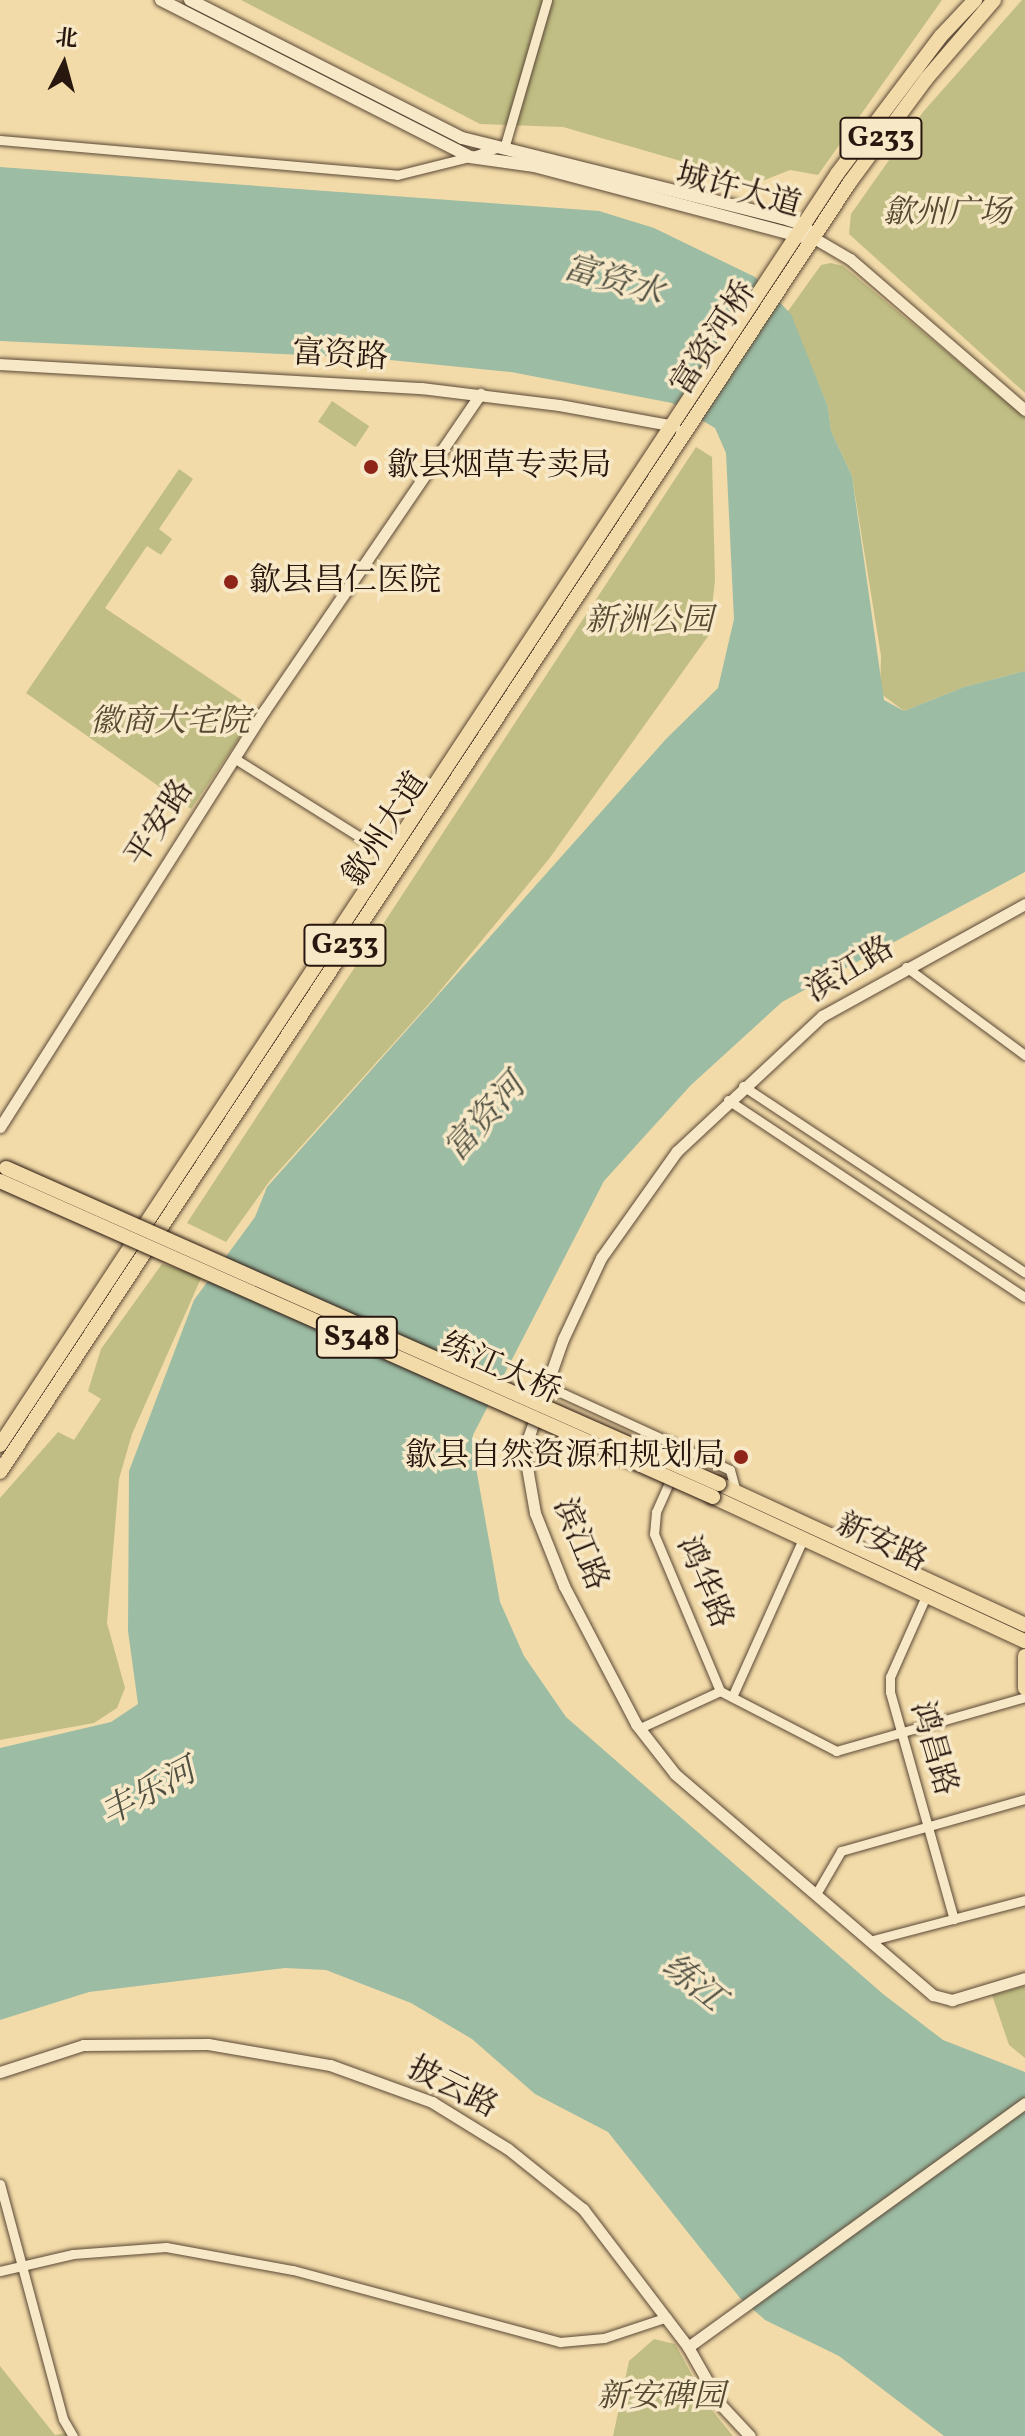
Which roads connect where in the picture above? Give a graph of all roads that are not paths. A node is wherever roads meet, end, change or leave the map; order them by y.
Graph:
1 (161, 0) edge
2 (190, 0) edge
3 (547, 0) edge
4 (975, 0) edge
5 (994, 0) edge
6 (0, 140) edge
7 (505, 145) junction
8 (470, 157) junction
9 (800, 231) junction
10 (814, 238) junction
11 (776, 283) junction
12 (0, 364) edge
13 (480, 394) junction
14 (1025, 410) edge
15 (683, 421) junction
16 (234, 758) junction
17 (387, 854) junction
18 (1025, 904) edge
19 (906, 967) junction
20 (1025, 1055) edge
21 (743, 1086) junction
22 (728, 1100) junction
23 (0, 1127) edge
24 (2, 1172) edge
25 (1025, 1273) edge
26 (1025, 1297) edge
27 (549, 1387) junction
28 (0, 1445) edge
29 (684, 1449) junction
30 (0, 1472) edge
31 (716, 1491) junction
32 (736, 1492) junction
33 (803, 1539) junction
34 (926, 1596) junction
35 (1025, 1625) edge
36 (1025, 1641) edge
37 (1025, 1656) edge
38 (1025, 1688) edge
39 (720, 1691) junction
40 (732, 1697) junction
41 (1025, 1697) edge
42 (640, 1728) junction
43 (900, 1733) junction
44 (1025, 1799) edge
45 (927, 1827) junction
46 (816, 1894) junction
47 (1025, 1900) edge
48 (954, 1919) junction
49 (869, 1941) junction
50 (1025, 1978) edge
51 (0, 2072) edge
52 (1025, 2103) edge
53 (0, 2184) edge
54 (22, 2266) junction
55 (0, 2271) edge
56 (667, 2317) junction
57 (688, 2347) junction
58 (73, 2436) edge
59 (750, 2436) edge

1 - 8 main road, 城许大道
2 - 7 main road, 城许大道
3 - 7 street
4 - 9 main road, G233
5 - 10 main road, G233
6 - 8 street
7 - 8 street
7 - 9 main road, 城许大道
8 - 9 main road, 城许大道
9 - 10 main road, 城许大道
9 - 11 main road, G233
10 - 11 main road, G233
10 - 14 street
11 - 15 main road, 富资河桥 / G233
12 - 13 street, 富资路
13 - 15 street, 富资路
13 - 16 street, 平安路
15 - 17 main road, 歙州大道 / G233
15 - 30 main road, 歙州大道 / G233
16 - 17 street
16 - 23 street, 平安路
17 - 28 main road, 歙州大道 / G233
18 - 19 street, 滨江路
19 - 20 street
19 - 21 street, 滨江路
21 - 22 street, 滨江路
21 - 25 street
22 - 26 street
22 - 27 street, 滨江路
24 - 31 main road, 练江大桥 / S348, bridge
27 - 29 street
27 - 42 street, 滨江路
29 - 32 street
29 - 39 street, 鸿华路
31 - 32 main road, 新安路 / S348
31 - 33 main road, 新安路 / S348
32 - 35 main road, 新安路 / S348
33 - 34 main road, 新安路 / S348
33 - 40 street
34 - 36 main road, 新安路 / S348
34 - 43 street, 鸿昌路
37 - 38 main road
39 - 40 street
39 - 42 street
40 - 43 street
41 - 43 street
42 - 46 street, 滨江路
43 - 45 street, 鸿昌路
44 - 45 street
45 - 46 street
45 - 48 street, 鸿昌路
46 - 49 street, 滨江路
47 - 48 street
48 - 49 street
49 - 50 street, 滨江路
51 - 56 street, 披云路
52 - 57 street
53 - 54 street
54 - 55 street
54 - 56 street
54 - 58 street
56 - 57 street, 披云路
57 - 59 street, 披云路

